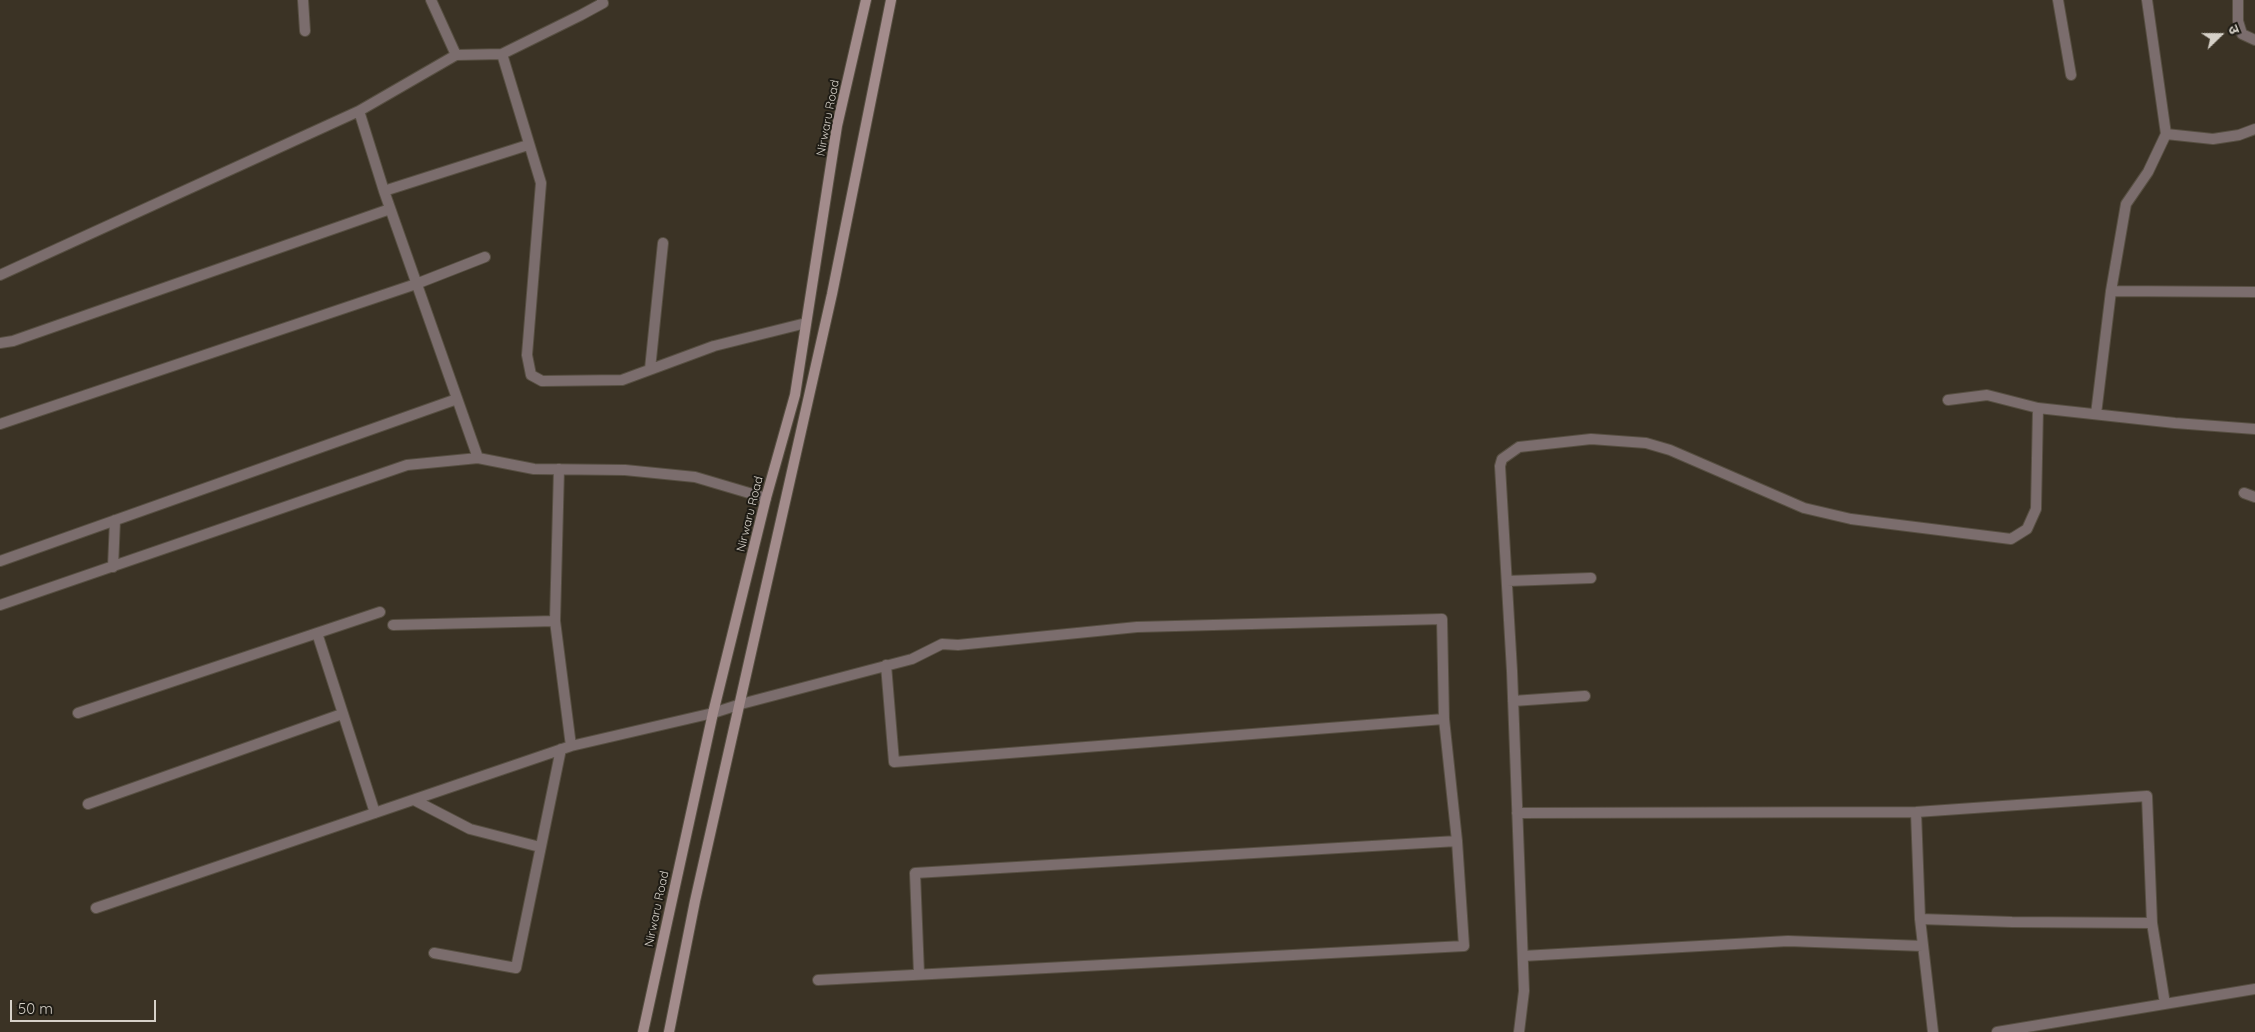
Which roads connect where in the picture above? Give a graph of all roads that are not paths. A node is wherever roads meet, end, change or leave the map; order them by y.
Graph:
1 (303, 0) edge
2 (431, 0) edge
3 (866, 0) edge
4 (891, 0) edge
5 (2058, 0) edge
6 (2147, 0) edge
7 (2238, 0) edge
8 (604, 1) edge
9 (305, 31) dead end
10 (2255, 40) edge
11 (502, 54) junction
12 (456, 55) junction
13 (2071, 75) dead end
14 (359, 111) junction
15 (2255, 129) edge
16 (2166, 134) junction
17 (528, 144) junction
18 (384, 191) junction
19 (390, 209) junction
20 (663, 243) dead end
21 (485, 257) dead end
22 (0, 275) edge
23 (416, 284) junction
24 (2111, 291) junction
25 (2255, 292) edge
26 (806, 323) junction
27 (0, 343) edge
28 (650, 369) junction
29 (457, 399) junction
30 (1948, 400) dead end
31 (2038, 408) junction
32 (2096, 414) junction
33 (0, 424) edge
34 (2255, 429) edge
35 (478, 458) junction
36 (559, 469) junction
37 (2244, 493) dead end
38 (2255, 497) edge
39 (766, 498) junction
40 (116, 520) junction
41 (0, 560) edge
42 (113, 566) junction
43 (1591, 578) dead end
44 (1507, 581) junction
45 (0, 605) edge
46 (380, 612) dead end
47 (555, 621) junction
48 (393, 625) dead end
49 (317, 634) junction
50 (886, 665) junction
51 (1585, 696) dead end
52 (1513, 701) junction
53 (740, 704) junction
54 (78, 713) dead end
55 (713, 713) junction
56 (342, 714) junction
57 (1444, 719) junction
58 (566, 747) junction
59 (414, 800) junction
60 (88, 804) dead end
61 (1916, 812) junction
62 (375, 813) junction
63 (1517, 813) junction
64 (1458, 841) junction
65 (540, 847) junction
66 (96, 908) dead end
67 (1920, 918) junction
68 (2152, 923) junction
69 (1923, 946) junction
70 (434, 953) dead end
71 (1523, 956) junction
72 (919, 974) junction
73 (818, 980) dead end
74 (2255, 989) edge
75 (2165, 1004) junction
76 (643, 1032) edge
77 (669, 1032) edge
78 (1519, 1032) edge
79 (1933, 1032) edge
80 (1998, 1032) edge

1 - 9 street
2 - 12 street
3 - 26 street, Nirwaru Road
4 - 53 street
5 - 13 street
6 - 16 street
7 - 10 street
8 - 11 street
11 - 12 street
11 - 17 street
12 - 14 street
14 - 18 street
14 - 22 street
15 - 16 street
16 - 24 street
17 - 18 street
17 - 28 street
18 - 19 street
19 - 23 street
19 - 27 street
20 - 28 street
21 - 23 street
23 - 29 street
23 - 33 street
24 - 25 street
24 - 32 street
26 - 28 street
26 - 39 street, Nirwaru Road
29 - 35 street
29 - 40 street
30 - 31 street
31 - 32 street
31 - 44 street
32 - 34 street
35 - 36 street
35 - 42 street
36 - 39 street
36 - 47 street
37 - 38 street
39 - 55 street, Nirwaru Road
40 - 41 street
40 - 42 street
42 - 45 street
43 - 44 street
44 - 52 street
46 - 49 street
47 - 48 street
47 - 58 street
49 - 54 street
49 - 56 street
50 - 53 street
50 - 57 street
50 - 57 street
51 - 52 street
52 - 63 street
53 - 55 street
53 - 77 street
55 - 58 street
55 - 76 street, Nirwaru Road
56 - 60 street
56 - 62 street
57 - 64 street
58 - 59 street
58 - 65 street
59 - 62 street
59 - 65 street
61 - 63 street
61 - 67 street
61 - 68 street
62 - 66 street
63 - 71 street
64 - 72 street
64 - 72 street
65 - 70 street
67 - 68 street
67 - 69 street
68 - 75 street
69 - 71 street
69 - 79 street
71 - 78 street
72 - 73 street
74 - 75 street
75 - 80 street

